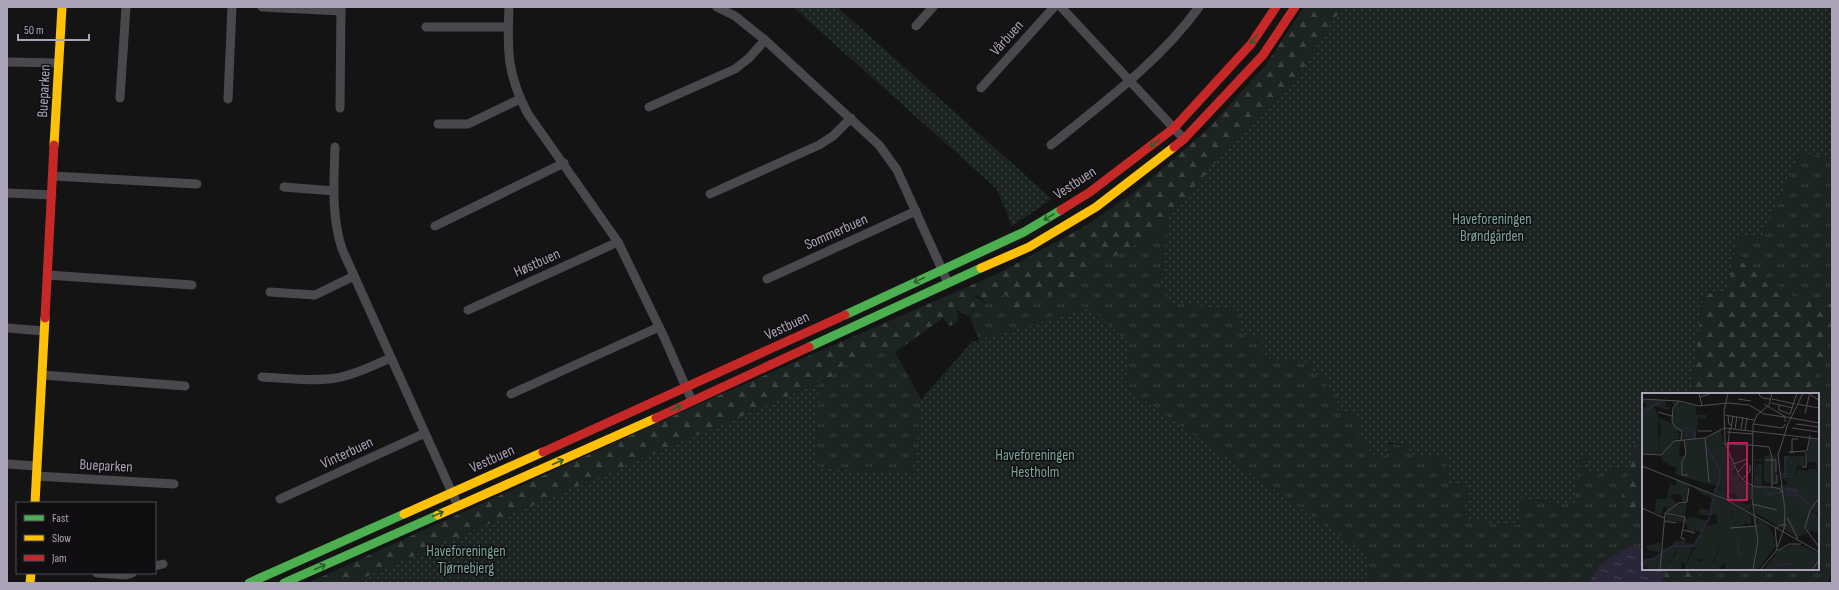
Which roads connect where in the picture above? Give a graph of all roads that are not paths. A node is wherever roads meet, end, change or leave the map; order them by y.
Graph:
1 (62, 7) edge
2 (126, 7) edge
3 (232, 7) edge
4 (262, 7) edge
5 (509, 7) edge
6 (717, 7) edge
7 (933, 7) edge
8 (1054, 7) edge
9 (1062, 7) edge
10 (1199, 7) edge
11 (1276, 7) edge
12 (1295, 7) edge
13 (341, 9) edge
14 (916, 26) dead end
15 (426, 27) dead end
16 (508, 27) junction
17 (765, 40) junction
18 (7, 62) edge
19 (60, 63) junction
20 (1130, 81) junction
21 (981, 88) dead end
22 (120, 98) dead end
23 (228, 99) dead end
24 (520, 99) junction
25 (649, 107) dead end
26 (340, 108) dead end
27 (851, 118) junction
28 (438, 124) dead end
29 (1174, 128) junction
30 (1184, 140) junction
31 (1051, 145) dead end
32 (335, 146) dead end
33 (564, 163) junction
34 (53, 176) junction
35 (197, 184) dead end
36 (284, 187) dead end
37 (334, 191) junction
38 (7, 193) edge
39 (710, 194) dead end
40 (52, 195) junction
41 (916, 211) junction
42 (435, 226) dead end
43 (618, 242) junction
44 (942, 270) junction
45 (48, 275) junction
46 (354, 276) junction
47 (767, 279) dead end
48 (948, 282) junction
49 (192, 285) dead end
50 (270, 292) dead end
51 (468, 310) dead end
52 (659, 327) junction
53 (7, 328) edge
54 (44, 330) junction
55 (391, 358) junction
56 (42, 375) junction
57 (262, 377) dead end
58 (185, 386) dead end
59 (686, 388) junction
60 (511, 394) dead end
61 (692, 401) junction
62 (425, 433) junction
63 (7, 464) edge
64 (37, 471) junction
65 (174, 484) dead end
66 (452, 492) junction
67 (280, 499) dead end
68 (35, 502) edge
69 (458, 506) junction
70 (112, 574) edge
71 (129, 574) edge
72 (249, 583) edge
73 (284, 583) edge

1 - 19 street, Bueparken
2 - 22 street
3 - 23 street
4 - 13 street
5 - 16 street
6 - 17 street
7 - 14 street
8 - 21 street, Vårbuen
9 - 20 street
10 - 20 street
11 -> 29 street, Vestbuen
12 - 30 street, Vestbuen
13 - 26 street
15 - 16 street
16 - 24 street
17 - 25 street
17 - 27 street
18 - 19 street
19 - 34 street, Bueparken
20 - 29 street
20 - 31 street
24 - 28 street
24 - 33 street
27 - 39 street
27 - 41 street
29 - 30 street
29 -> 44 street, Vestbuen
30 - 48 street, Vestbuen
32 - 37 street
33 - 42 street
33 - 43 street
34 - 35 street
34 - 40 street, Bueparken
36 - 37 street
37 - 46 street
38 - 40 street
40 - 45 street, Bueparken
41 - 44 street
41 - 47 street, Sommerbuen
43 - 51 street, Høstbuen
43 - 52 street
44 - 48 street
44 -> 59 street, Vestbuen
45 - 49 street
45 - 54 street, Bueparken
46 - 50 street
46 - 55 street
48 - 61 street, Vestbuen
52 - 59 street
52 - 60 street
53 - 54 street
54 - 56 street, Bueparken
55 - 57 street
55 - 62 street
56 - 58 street
56 - 64 street, Bueparken
59 - 61 street
59 - 66 street, Vestbuen
69 -> 61 street, Vestbuen
62 - 66 street
62 - 67 street, Vinterbuen
63 - 64 street
64 - 65 street, Bueparken
64 - 68 street, Bueparken
66 - 69 street
66 - 72 street, Vestbuen
73 -> 69 street, Vestbuen
70 - 71 street

